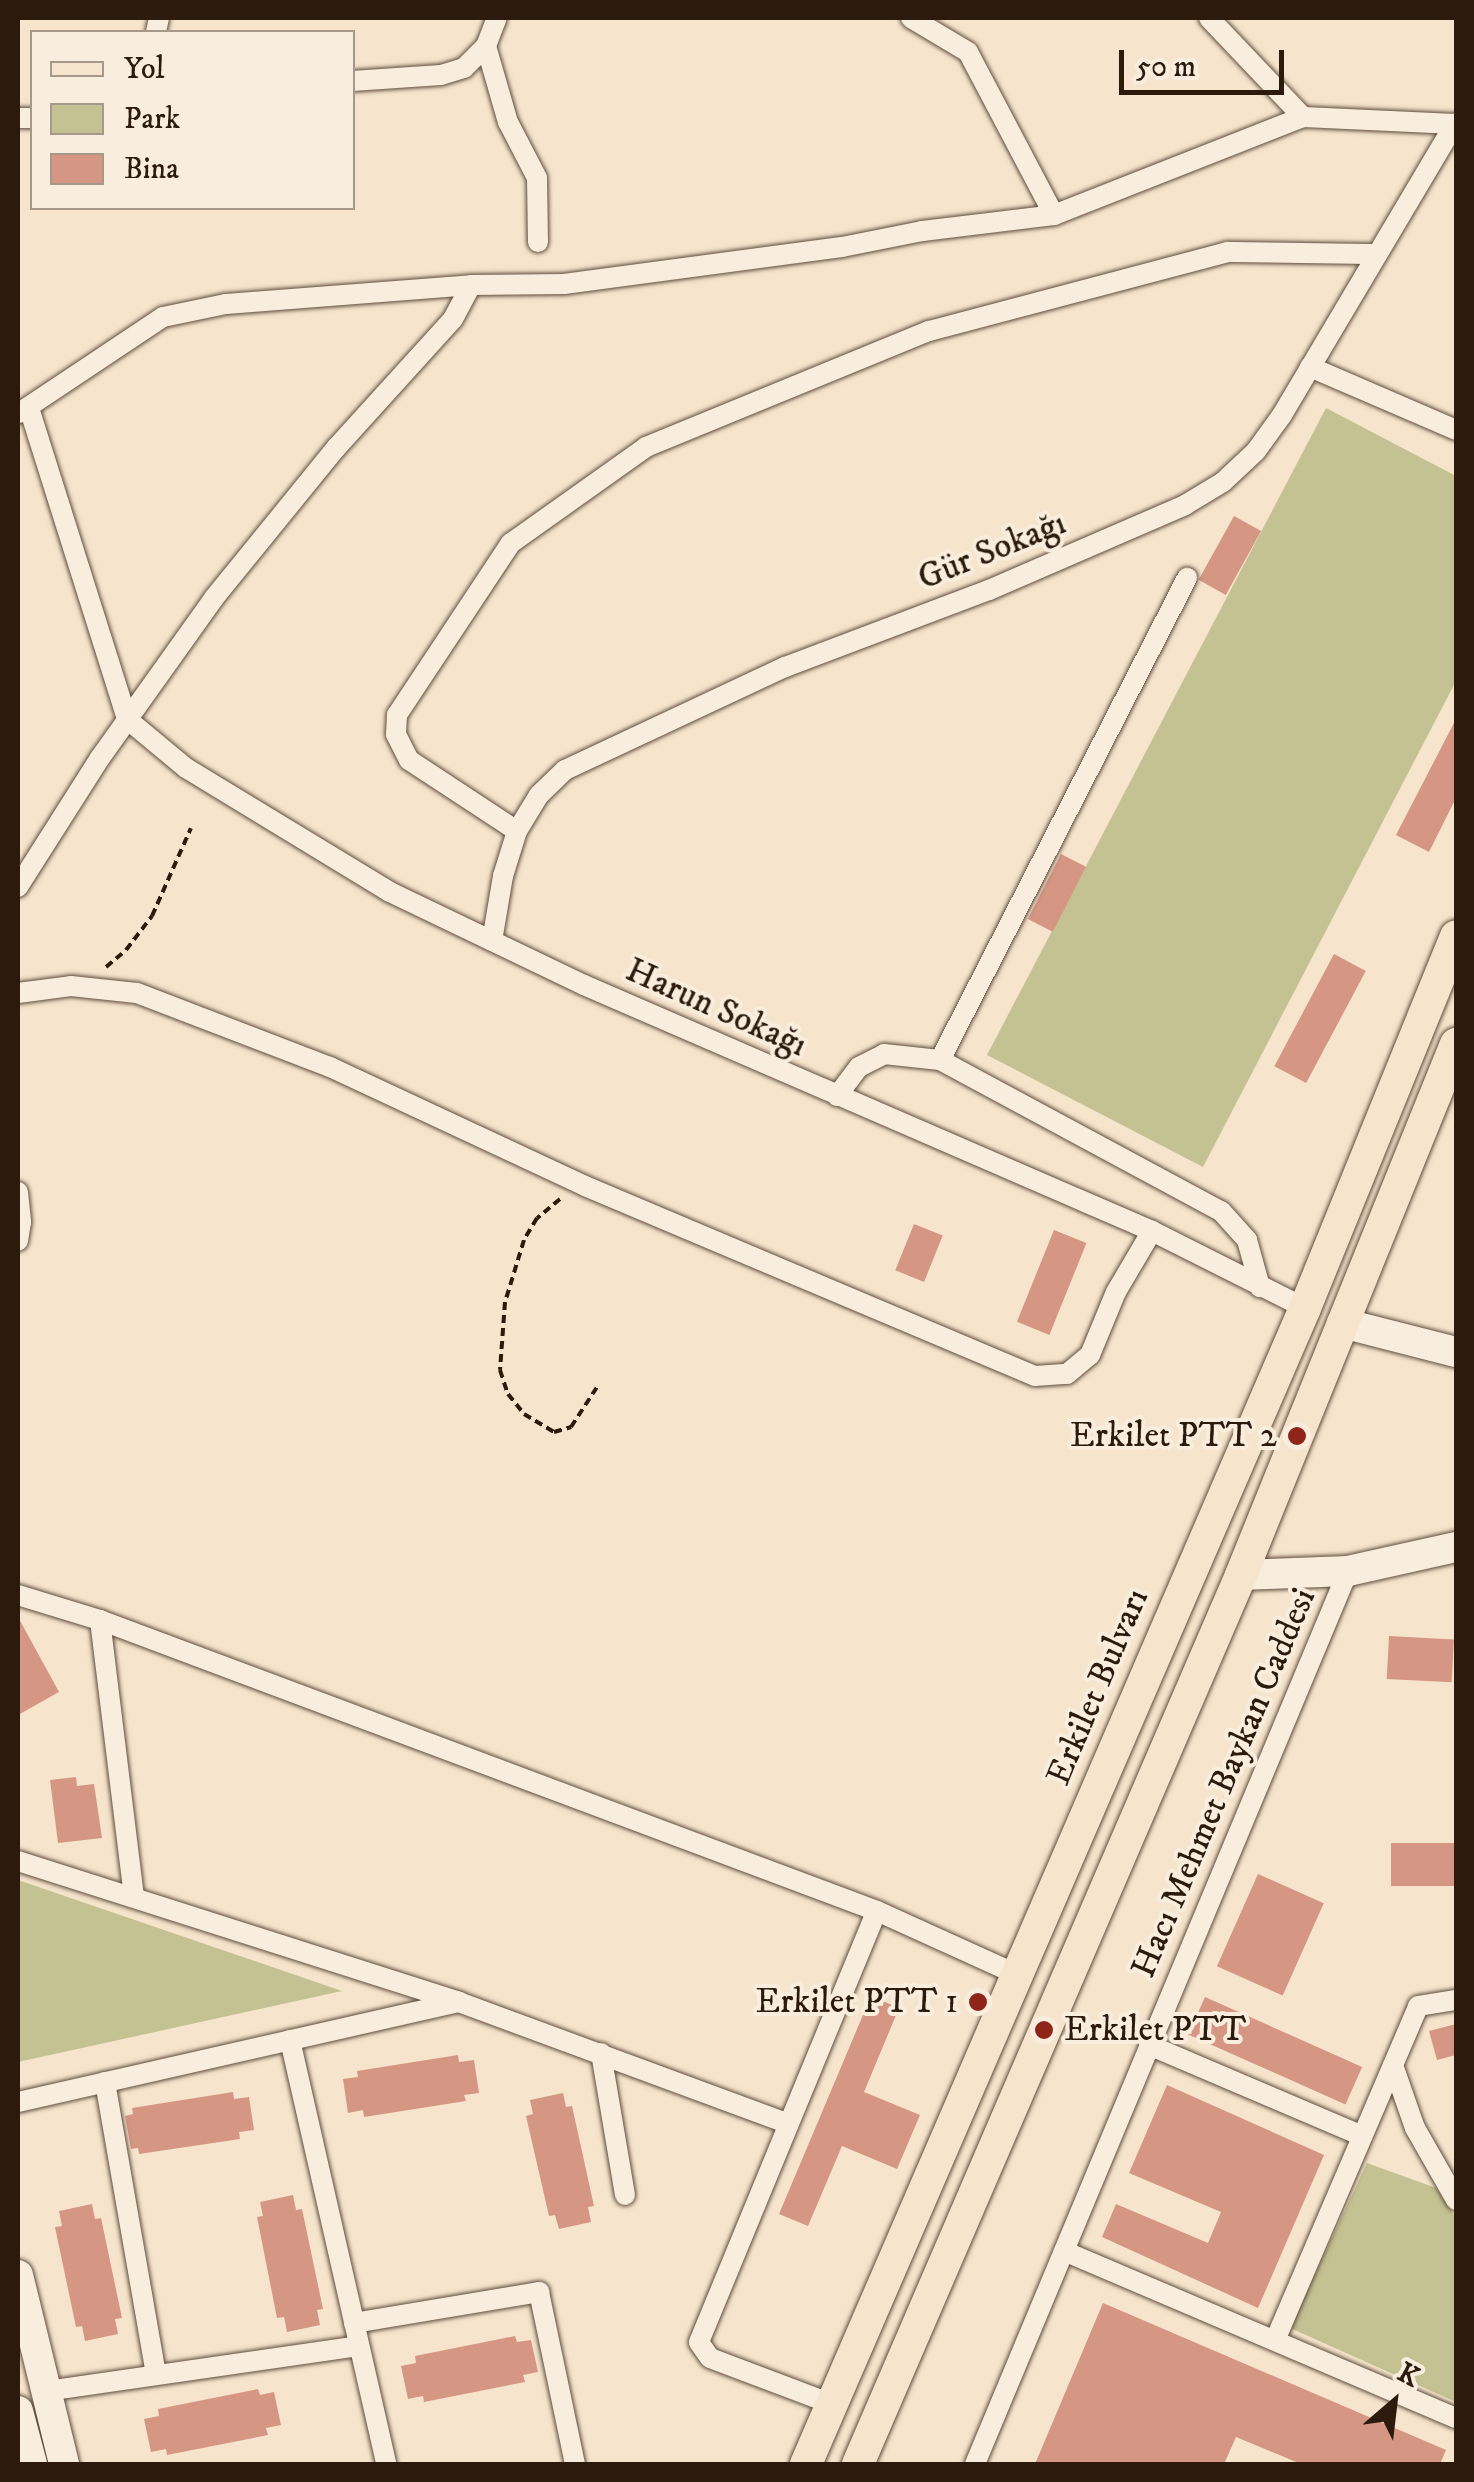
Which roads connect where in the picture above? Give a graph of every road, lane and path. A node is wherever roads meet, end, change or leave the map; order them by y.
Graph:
1 (497, 18) edge
2 (912, 18) edge
3 (1209, 18) edge
4 (486, 46) junction
5 (355, 81) edge
6 (1303, 117) junction
7 (1456, 124) edge
8 (1054, 215) junction
9 (538, 242) dead end
10 (1377, 254) junction
11 (471, 285) junction
12 (1310, 368) junction
13 (23, 411) edge
14 (1456, 430) edge
15 (1187, 578) dead end
16 (127, 719) junction
17 (191, 828) dead end
18 (517, 832) junction
19 (18, 887) edge
20 (1456, 937) edge
21 (492, 941) junction
22 (70, 986) junction
23 (18, 994) edge
24 (1456, 1044) edge
25 (940, 1060) junction
26 (837, 1096) junction
27 (585, 1186) junction
28 (18, 1192) edge
29 (1152, 1231) junction
30 (18, 1241) edge
31 (1260, 1287) junction
32 (1305, 1308) junction
33 (1342, 1324) junction
34 (1456, 1352) edge
35 (599, 1384) dead end
36 (1456, 1547) edge
37 (1196, 1557) junction
38 (1348, 1571) junction
39 (1242, 1575) junction
40 (18, 1596) edge
41 (100, 1620) junction
42 (18, 1861) edge
43 (134, 1897) junction
44 (877, 1911) junction
45 (1018, 1976) junction
46 (1456, 2000) edge
47 (459, 2002) junction
48 (290, 2040) junction
49 (1149, 2045) junction
50 (601, 2052) junction
51 (1393, 2065) junction
52 (104, 2082) junction
53 (18, 2102) edge
54 (788, 2124) junction
55 (1362, 2136) junction
56 (625, 2195) dead end
57 (1456, 2200) edge
58 (1064, 2251) junction
59 (18, 2275) edge
60 (354, 2323) junction
61 (1276, 2338) junction
62 (359, 2346) junction
63 (156, 2375) junction
64 (47, 2391) junction
65 (832, 2404) junction
66 (18, 2411) edge
67 (1456, 2418) edge
68 (981, 2463) edge
69 (32, 2464) edge
70 (64, 2464) edge
71 (381, 2464) edge
72 (575, 2464) edge
73 (806, 2464) edge
74 (858, 2464) edge

1 - 4 street
2 - 8 street
3 - 6 street
4 - 5 street
4 - 9 street
6 - 7 street
6 - 8 street
7 - 10 street, Gür Sokağı
8 - 11 street
10 - 12 street, Gür Sokağı
10 - 18 street
11 - 13 street
11 - 16 street
12 - 14 street
12 - 18 street, Gür Sokağı
13 - 16 street
15 - 25 street
16 - 19 street
16 - 21 street, Harun Sokağı
17 - 22 path
18 - 21 street, Gür Sokağı
20 - 32 main road, Erkilet Bulvarı
21 - 26 street, Harun Sokağı
22 - 23 street
22 - 27 street
24 - 33 main road
25 - 26 street
25 - 31 street
26 - 29 street, Harun Sokağı
27 - 29 street
27 - 35 path
28 - 30 street
29 - 31 street, Harun Sokağı
31 - 32 street, Harun Sokağı
32 - 33 main road
32 - 37 main road, Erkilet Bulvarı
33 - 34 street
33 - 39 main road
36 - 38 street
37 - 39 main road
37 - 45 main road, Erkilet Bulvarı
38 - 39 street
38 - 49 street, Hacı Mehmet Baykan Caddesi
39 - 74 main road
40 - 41 street
41 - 43 street
41 - 44 street
42 - 43 street
43 - 47 street
44 - 45 street
44 - 54 street
45 - 65 main road, Erkilet Bulvarı
46 - 51 street
47 - 48 street
47 - 50 street
48 - 52 street
48 - 60 street
49 - 55 street
49 - 58 street, Hacı Mehmet Baykan Caddesi
50 - 54 street
50 - 56 street
51 - 55 street
51 - 57 street
52 - 53 street
52 - 63 street
54 - 65 street
55 - 61 street
58 - 61 street
58 - 68 street, Hacı Mehmet Baykan Caddesi
59 - 64 street
60 - 62 street
60 - 72 street
61 - 67 street
62 - 63 street
62 - 71 street
63 - 64 street
64 - 70 street
65 - 73 main road, Erkilet Bulvarı
66 - 69 street

